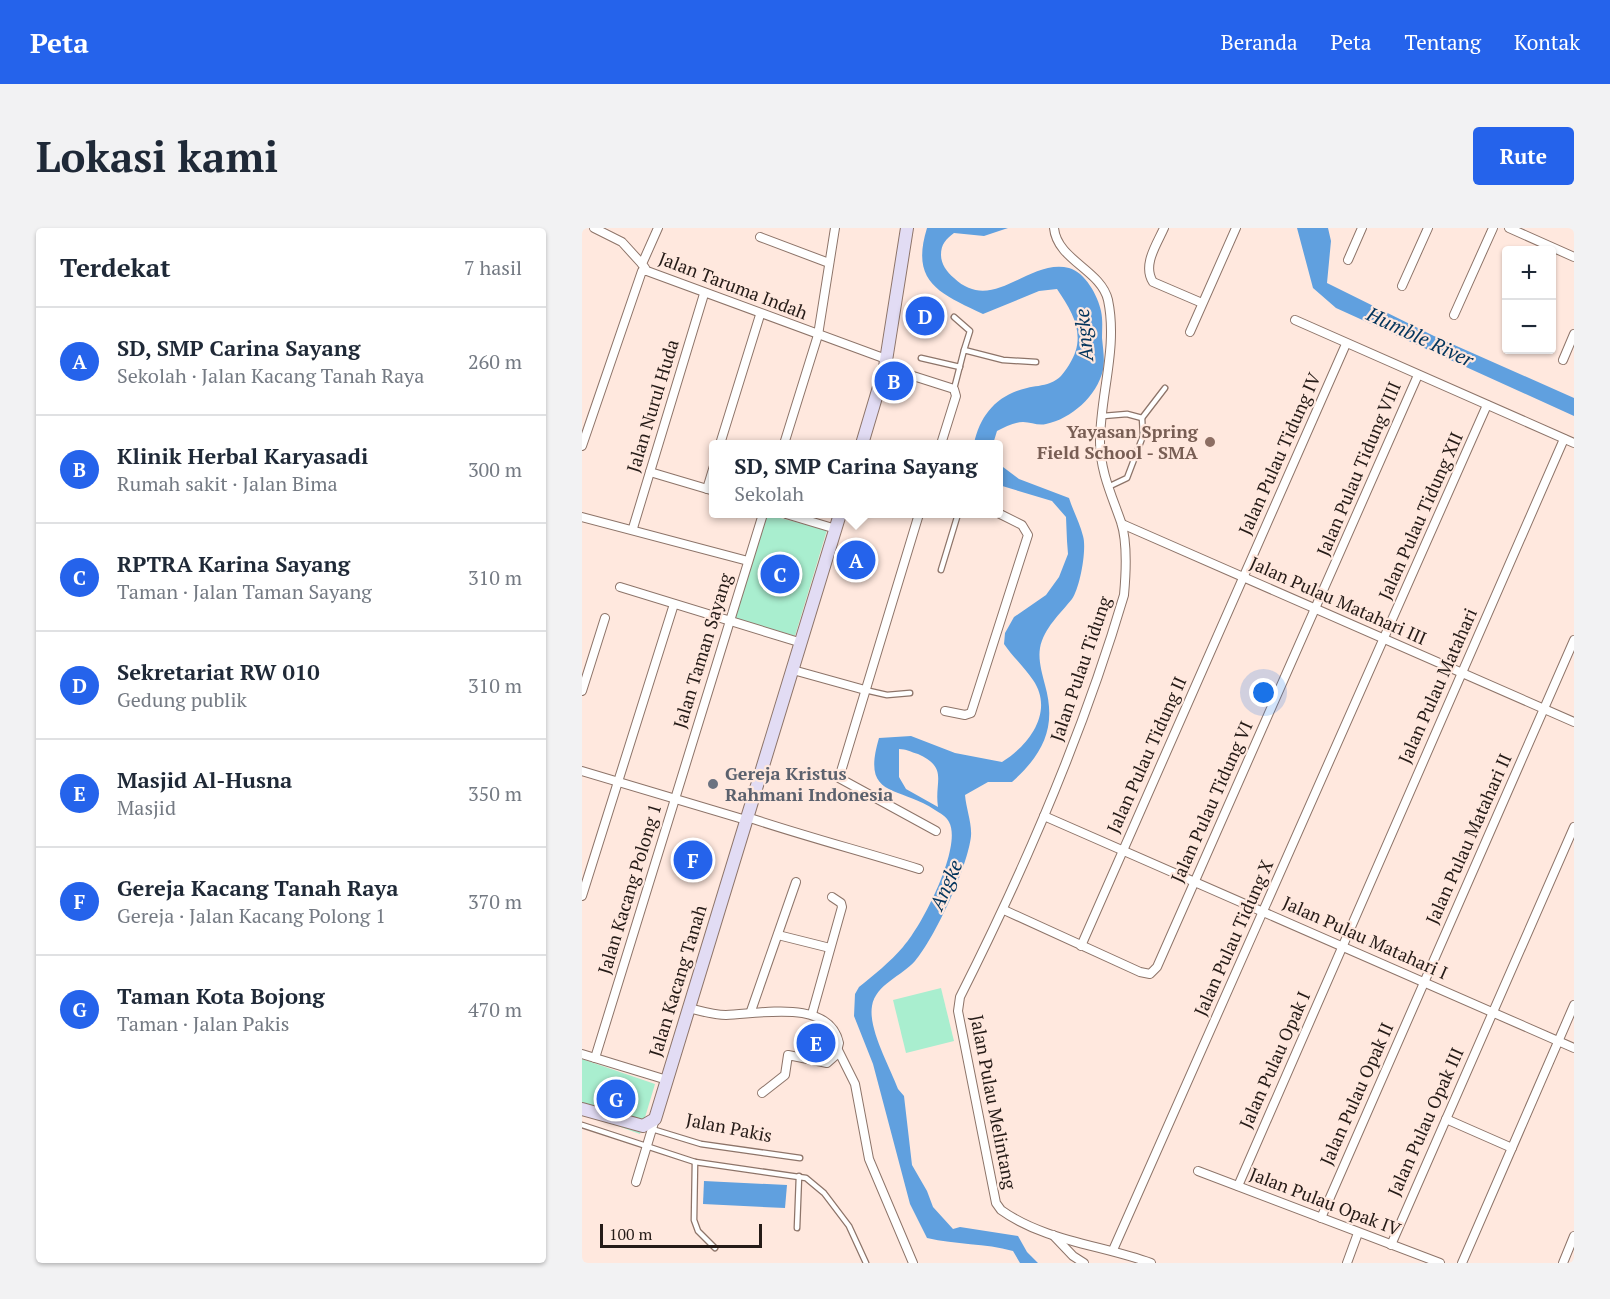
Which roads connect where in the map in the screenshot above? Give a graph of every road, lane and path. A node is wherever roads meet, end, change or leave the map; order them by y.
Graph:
1 (594, 228) edge
2 (657, 228) edge
3 (835, 228) edge
4 (907, 228) edge
5 (1054, 228) edge
6 (1164, 228) edge
7 (1236, 228) edge
8 (1362, 228) edge
9 (1428, 228) edge
10 (1493, 228) edge
11 (1509, 228) edge
12 (760, 237) dead end
13 (1545, 246) edge
14 (1556, 251) edge
15 (1574, 257) edge
16 (1348, 260) dead end
17 (829, 263) junction
18 (644, 267) junction
19 (1402, 286) dead end
20 (704, 294) junction
21 (1202, 303) junction
22 (760, 315) junction
23 (1454, 315) dead end
24 (954, 317) dead end
25 (1295, 320) dead end
26 (1190, 332) dead end
27 (1574, 334) edge
28 (818, 335) junction
29 (1346, 344) junction
30 (964, 350) junction
31 (921, 358) dead end
32 (1563, 360) dead end
33 (1036, 362) dead end
34 (886, 363) junction
35 (960, 367) junction
36 (1418, 375) junction
37 (1165, 388) dead end
38 (954, 390) junction
39 (1487, 405) junction
40 (1103, 416) junction
41 (1142, 418) junction
42 (1564, 439) junction
43 (721, 440) edge
44 (785, 440) edge
45 (863, 440) edge
46 (942, 440) edge
47 (1574, 443) edge
48 (582, 446) edge
49 (650, 472) junction
50 (1108, 487) junction
51 (709, 490) edge
52 (1003, 515) edge
53 (582, 516) edge
54 (761, 518) edge
55 (802, 518) edge
56 (839, 518) edge
57 (917, 518) edge
58 (957, 518) edge
59 (1122, 524) junction
60 (633, 528) junction
61 (836, 529) junction
62 (748, 561) junction
63 (941, 570) dead end
64 (1244, 578) junction
65 (620, 587) dead end
66 (674, 604) junction
67 (1316, 609) junction
68 (605, 618) dead end
69 (730, 621) junction
70 (1385, 639) junction
71 (1574, 640) edge
72 (802, 643) junction
73 (793, 670) junction
74 (1462, 673) junction
75 (865, 690) junction
76 (582, 691) edge
77 (910, 693) dead end
78 (1544, 709) junction
79 (945, 711) dead end
80 (1574, 722) edge
81 (582, 771) edge
82 (618, 782) junction
83 (675, 799) junction
84 (1044, 816) junction
85 (746, 819) junction
86 (1574, 827) edge
87 (936, 831) dead end
88 (1123, 850) junction
89 (919, 869) dead end
90 (796, 882) dead end
91 (1195, 882) junction
92 (582, 896) edge
93 (832, 897) dead end
94 (1004, 910) junction
95 (1263, 912) junction
96 (778, 935) junction
97 (1081, 946) junction
98 (1343, 947) junction
99 (830, 948) junction
100 (1424, 982) junction
101 (1574, 1005) edge
102 (689, 1008) junction
103 (751, 1011) junction
104 (1492, 1012) junction
105 (812, 1014) junction
106 (1558, 1041) junction
107 (1574, 1048) edge
108 (838, 1050) junction
109 (582, 1054) edge
110 (595, 1058) junction
111 (667, 1080) junction
112 (762, 1093) dead end
113 (582, 1109) edge
114 (1446, 1119) junction
115 (654, 1124) junction
116 (582, 1125) edge
117 (647, 1146) junction
118 (1512, 1148) junction
119 (800, 1158) dead end
120 (696, 1162) junction
121 (1198, 1171) dead end
122 (799, 1176) junction
123 (636, 1182) dead end
124 (1238, 1186) junction
125 (1321, 1218) junction
126 (797, 1228) dead end
127 (1358, 1233) junction
128 (1053, 1235) junction
129 (1574, 1236) edge
130 (1079, 1242) junction
131 (1391, 1245) junction
132 (715, 1248) dead end
133 (1113, 1250) junction
134 (1073, 1257) junction
135 (866, 1263) edge
136 (913, 1263) edge
137 (1084, 1263) edge
138 (1151, 1263) edge
139 (1347, 1263) edge
140 (1440, 1263) edge
141 (1462, 1263) edge
142 (1563, 1263) edge

1 - 18 street
2 - 18 street
3 - 17 street
4 - 34 street
5 - 40 street, Jalan Pulau Tidung
6 - 21 street
7 - 21 street
8 - 16 street
9 - 19 street
10 - 23 street
11 - 13 street
12 - 17 street
14 - 15 street
17 - 28 street
18 - 20 street, Jalan Taruma Indah
18 - 48 street, Jalan Taruma Indah
20 - 22 street, Jalan Taruma Indah
20 - 49 street, Jalan Nurul Huda
21 - 26 street
22 - 28 street, Jalan Taruma Indah
22 - 43 street
24 - 30 lane
25 - 29 street
27 - 32 street
28 - 34 street, Jalan Taruma Indah
28 - 44 street
29 - 36 street
29 - 64 street, Jalan Pulau Tidung IV
30 - 33 lane
30 - 35 lane
31 - 35 lane
34 - 38 street, Jalan Taruma Indah
34 - 45 street
35 - 38 lane
36 - 39 street
36 - 67 street, Jalan Pulau Tidung VIII
37 - 41 lane
38 - 46 street
39 - 42 street
39 - 70 street, Jalan Pulau Tidung XII
40 - 41 lane
40 - 50 street, Jalan Pulau Tidung
41 - 50 lane
42 - 47 street
42 - 74 street, Jalan Pulau Matahari
49 - 51 street
49 - 60 street, Jalan Nurul Huda
50 - 59 street, Jalan Pulau Tidung
52 - 79 street
53 - 60 street
54 - 62 street, Jalan Taman Sayang
55 - 61 street
56 - 61 street, Jalan Kacang Tanah
57 - 75 street
58 - 63 lane
59 - 64 street, Jalan Pulau Matahari III
59 - 84 street, Jalan Pulau Tidung
60 - 62 street
61 - 72 street, Jalan Kacang Tanah
62 - 69 street, Jalan Taman Sayang
64 - 67 street, Jalan Pulau Matahari III
64 - 88 street, Jalan Pulau Tidung II
65 - 66 street
66 - 69 street
66 - 82 street
67 - 70 street, Jalan Pulau Matahari III
67 - 91 street, Jalan Pulau Tidung VI
68 - 76 street
69 - 72 street
69 - 83 street, Jalan Taman Sayang
70 - 74 street, Jalan Pulau Matahari III
70 - 95 street, Jalan Pulau Tidung X
71 - 78 street, Jalan Pulau Matahari II
72 - 73 street, Jalan Kacang Tanah
73 - 75 street
73 - 85 street, Jalan Kacang Tanah
74 - 78 street, Jalan Pulau Matahari III
74 - 98 street, Jalan Pulau Matahari
75 - 77 lane
75 - 87 street
78 - 80 street, Jalan Pulau Matahari III
78 - 100 street, Jalan Pulau Matahari II
81 - 82 street
82 - 83 street
82 - 92 street
83 - 85 street
83 - 110 street, Jalan Kacang Polong 1
84 - 88 street, Jalan Pulau Matahari I
84 - 94 street, Jalan Pulau Melintang
85 - 89 street
85 - 102 street, Jalan Kacang Tanah
86 - 104 street, Jalan Pulau Opak III
88 - 91 street, Jalan Pulau Matahari I
88 - 97 street, Jalan Pulau Tidung II
90 - 96 street
91 - 95 street, Jalan Pulau Matahari I
91 - 97 street, Jalan Pulau Tidung VI
93 - 99 street
94 - 97 street
94 - 128 street, Jalan Pulau Melintang
95 - 98 street, Jalan Pulau Matahari I
95 - 133 street, Jalan Pulau Tidung X
96 - 99 street
96 - 103 street
98 - 100 street, Jalan Pulau Matahari I
98 - 124 street, Jalan Pulau Opak I
99 - 105 street
100 - 104 street, Jalan Pulau Matahari I
100 - 125 street, Jalan Pulau Opak II
101 - 106 street
102 - 103 street
102 - 111 street, Jalan Kacang Tanah
103 - 105 street
104 - 106 street, Jalan Pulau Matahari I
104 - 114 street, Jalan Pulau Opak III
105 - 108 street
106 - 107 street, Jalan Pulau Matahari I
106 - 118 street
108 - 112 street
108 - 136 street
109 - 110 street
110 - 111 street
111 - 115 street, Jalan Kacang Tanah
113 - 115 street, Jalan Pakis
114 - 118 street
114 - 131 street, Jalan Pulau Opak III
115 - 117 street
115 - 119 lane, Jalan Pakis
116 - 117 lane
117 - 120 lane
117 - 123 street
118 - 141 street
120 - 122 lane
120 - 132 lane
121 - 124 street, Jalan Pulau Opak IV
122 - 126 lane
122 - 135 lane
124 - 125 street, Jalan Pulau Opak IV
125 - 127 street, Jalan Pulau Opak IV
127 - 131 street, Jalan Pulau Opak IV
127 - 139 street
128 - 130 street
128 - 134 street
129 - 142 street
130 - 133 street
130 - 134 street
131 - 140 street, Jalan Pulau Opak IV
133 - 138 street
134 - 137 street

